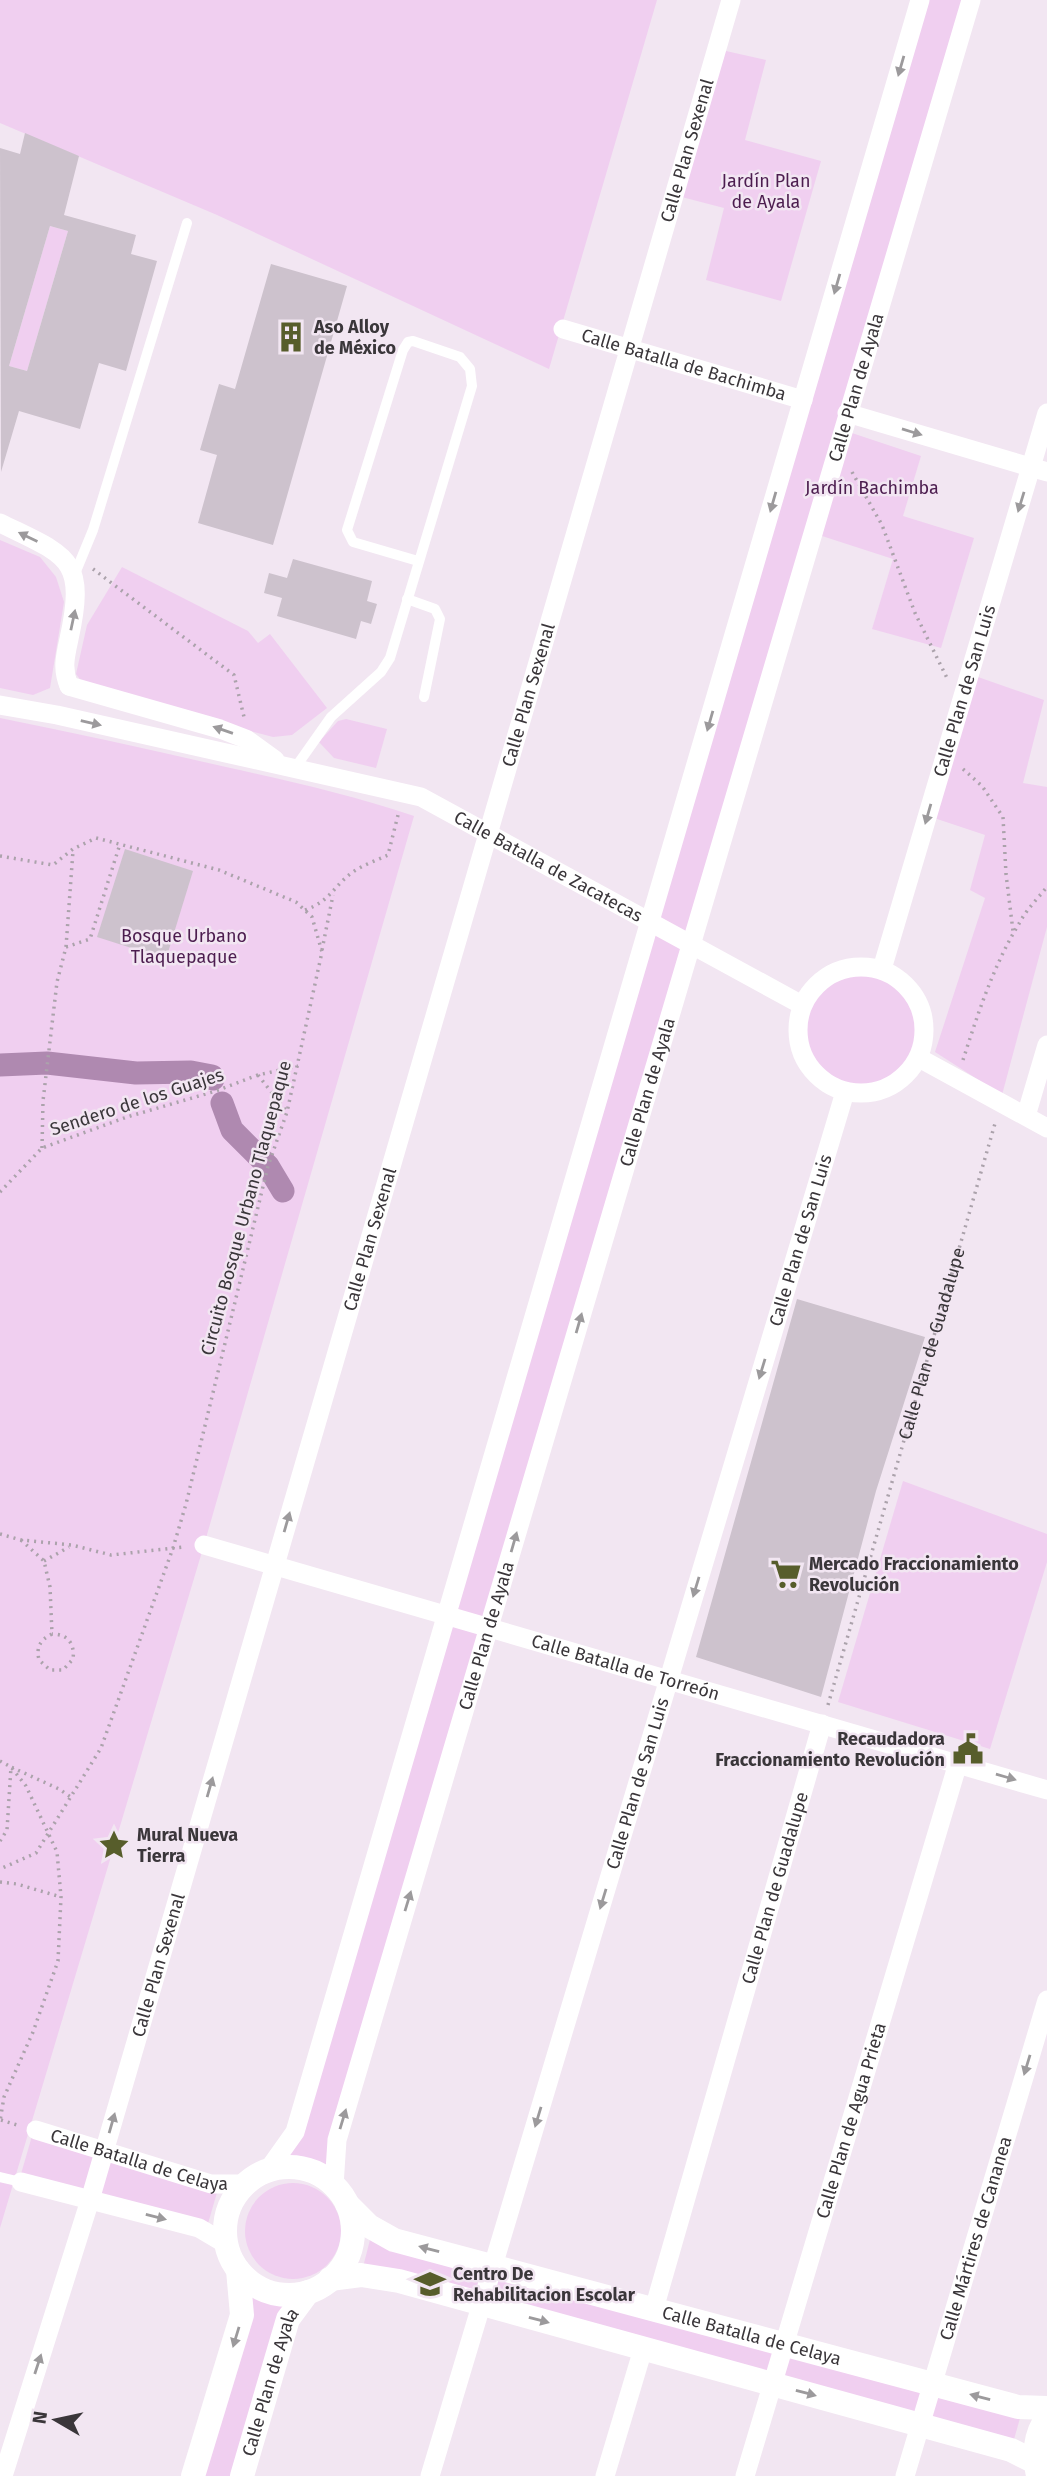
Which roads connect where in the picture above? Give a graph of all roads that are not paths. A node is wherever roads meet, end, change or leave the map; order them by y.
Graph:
1 (731, 0) edge
2 (920, 0) edge
3 (971, 0) edge
4 (187, 223) dead end
5 (563, 329) dead end
6 (629, 349) junction
7 (803, 400) junction
8 (847, 413) junction
9 (1047, 413) edge
10 (1039, 470) edge
11 (0, 523) edge
12 (418, 561) junction
13 (77, 569) junction
14 (407, 599) junction
15 (69, 686) junction
16 (424, 697) dead end
17 (0, 705) edge
18 (57, 715) junction
19 (288, 766) junction
20 (487, 835) junction
21 (650, 923) junction
22 (690, 945) junction
23 (882, 969) junction
24 (802, 1006) junction
25 (1047, 1045) edge
26 (919, 1058) junction
27 (845, 1092) junction
28 (1026, 1116) junction
29 (1047, 1128) edge
30 (204, 1545) dead end
31 (274, 1566) junction
32 (447, 1615) junction
33 (489, 1628) junction
34 (668, 1679) junction
35 (822, 1724) junction
36 (958, 1763) junction
37 (1047, 1790) edge
38 (1047, 2000) edge
39 (36, 2130) dead end
40 (104, 2151) junction
41 (268, 2170) junction
42 (0, 2177) edge
43 (21, 2182) joint
44 (245, 2184) junction
45 (340, 2195) junction
46 (90, 2200) junction
47 (226, 2244) junction
48 (493, 2266) junction
49 (238, 2270) junction
50 (330, 2279) junction
51 (308, 2292) junction
52 (482, 2304) junction
53 (654, 2309) junction
54 (784, 2344) junction
55 (643, 2348) junction
56 (772, 2384) junction
57 (932, 2384) junction
58 (1047, 2408) edge
59 (1047, 2418) edge
60 (920, 2425) junction
61 (1036, 2469) edge
62 (3, 2476) edge
63 (193, 2476) edge
64 (242, 2476) edge
65 (430, 2476) edge
66 (605, 2476) edge
67 (745, 2476) edge
68 (905, 2476) edge

1 - 6 street, Calle Plan Sexenal
2 -> 7 street
3 - 8 street, Calle Plan de Ayala
4 - 13 lane
5 - 6 street, Calle Batalla de Bachimba
6 - 7 street, Calle Batalla de Bachimba
6 - 20 street, Calle Plan Sexenal
7 -> 21 street
8 -> 10 street
8 - 22 street, Calle Plan de Ayala
9 - 10 street, Calle Plan de San Luis
10 -> 23 street, Calle Plan de San Luis
13 -> 11 street
12 - 12 lane
12 - 14 lane
15 -> 13 street
14 - 16 lane
14 - 19 lane
15 - 18 street
19 -> 15 street, Calle Batalla de Zacatecas
17 - 18 street, Calle Batalla de Zacatecas
18 -> 19 street, Calle Batalla de Zacatecas
19 - 20 street, Calle Batalla de Zacatecas
20 - 21 street, Calle Batalla de Zacatecas
31 -> 20 street, Calle Plan Sexenal
21 - 22 street, Calle Batalla de Zacatecas
21 - 32 street
22 - 24 street, Calle Batalla de Zacatecas
33 -> 22 street, Calle Plan de Ayala
23 - 24 street
23 - 26 street
24 - 27 street
25 - 28 street
26 - 27 street
26 - 28 street
27 -> 34 street, Calle Plan de San Luis
28 - 29 street
30 - 31 street, Calle Batalla de Torreón
31 - 32 street, Calle Batalla de Torreón
40 -> 31 street, Calle Plan Sexenal
32 - 33 street, Calle Batalla de Torreón
32 - 41 street
33 - 34 street, Calle Batalla de Torreón
45 -> 33 street, Calle Plan de Ayala
34 - 35 street, Calle Batalla de Torreón
34 -> 48 street, Calle Plan de San Luis
35 - 36 street, Calle Batalla de Torreón
35 - 53 street, Calle Plan de Guadalupe
36 -> 37 street, Calle Batalla de Torreón
36 - 54 street, Calle Plan de Agua Prieta
38 -> 57 street, Calle Mártires de Cananea
39 - 40 street, Calle Batalla de Celaya
40 - 44 street, Calle Batalla de Celaya
40 - 46 street, Calle Plan Sexenal
41 - 44 street
41 - 45 street
42 - 43 lane
43 - 46 street
44 - 47 street
48 -> 45 street, Calle Batalla de Celaya
45 - 50 street
46 -> 47 street
62 -> 46 street, Calle Plan Sexenal
47 - 49 street
48 - 52 street, Calle Plan de San Luis
48 - 53 street, Calle Batalla de Celaya
49 - 51 street
49 -> 63 street
50 - 51 street
50 - 52 street
51 - 64 street, Calle Plan de Ayala
52 -> 55 street
52 - 65 street, Calle Plan de San Luis
53 - 54 street, Calle Batalla de Celaya
54 - 56 street, Calle Plan de Agua Prieta
54 - 57 street, Calle Batalla de Celaya
55 - 56 street
55 - 66 street
56 -> 60 street
56 - 67 street, Calle Plan de Agua Prieta
58 -> 57 street, Calle Batalla de Celaya
57 - 60 street, Calle Mártires de Cananea
59 - 61 street
60 - 61 street
60 - 68 street, Calle Mártires de Cananea

